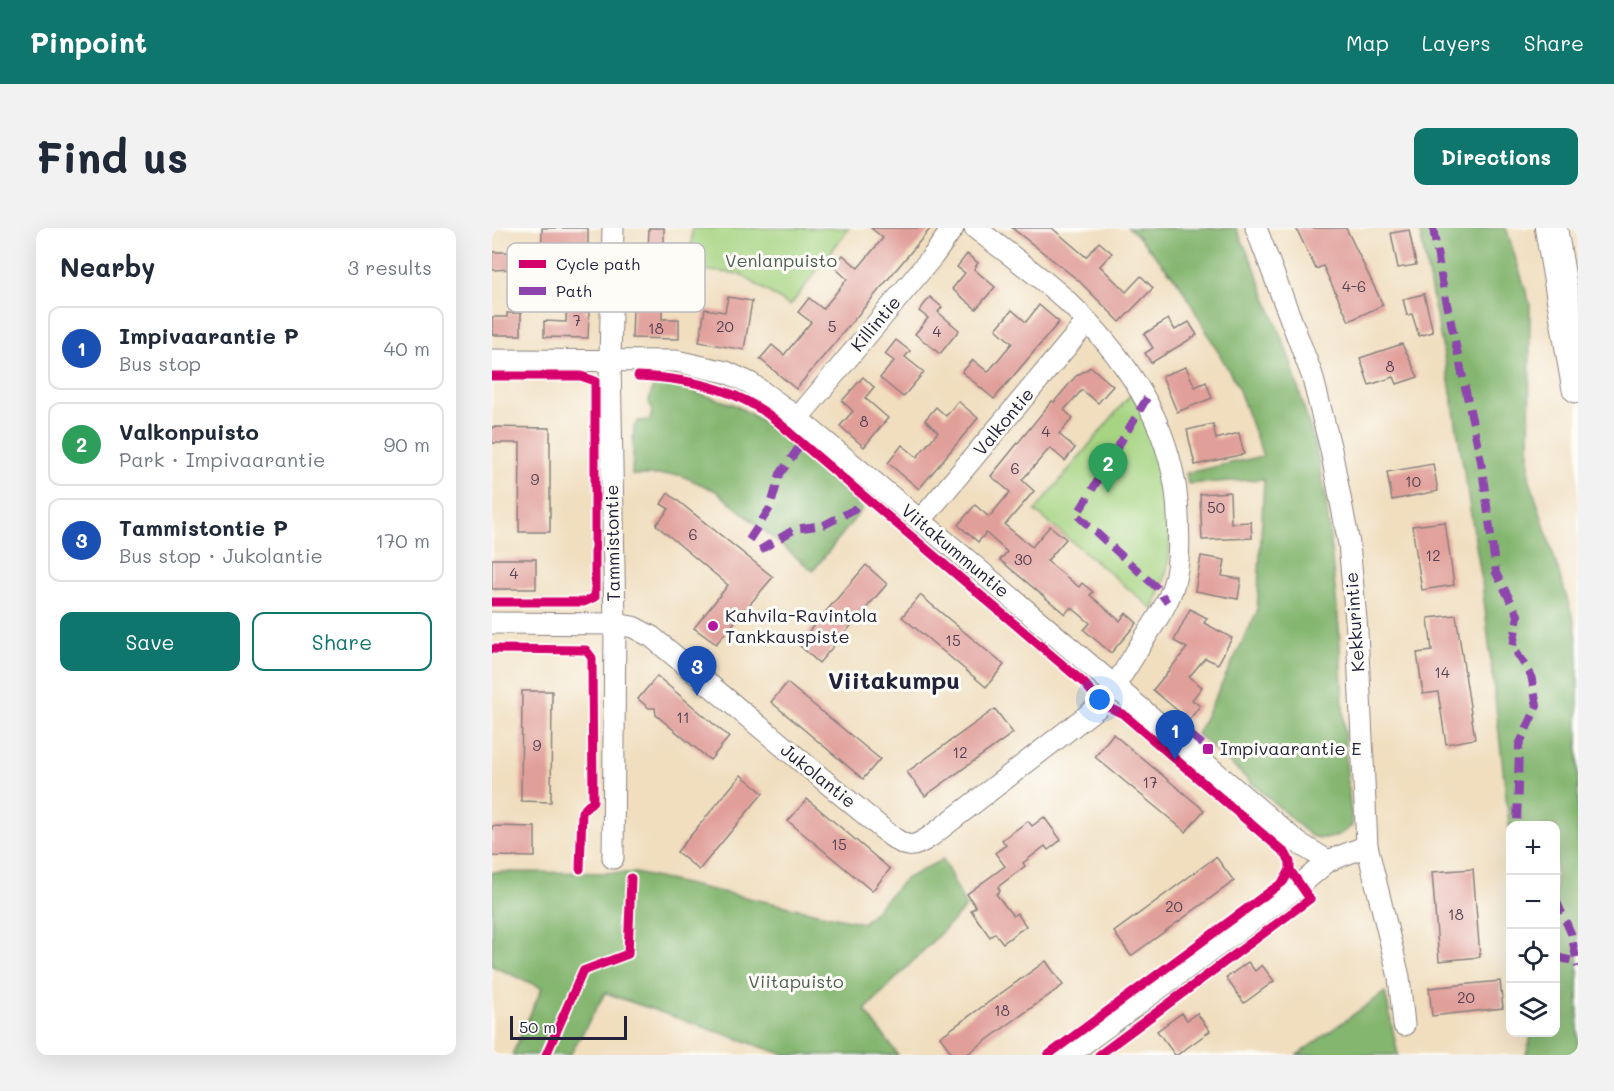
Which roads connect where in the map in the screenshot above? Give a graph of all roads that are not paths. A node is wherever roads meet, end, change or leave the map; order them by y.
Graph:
1 (614, 228) edge
2 (953, 228) edge
3 (975, 228) edge
4 (1256, 228) edge
5 (1551, 228) edge
6 (614, 243) edge
7 (611, 312) edge
8 (1088, 322) junction
9 (492, 360) edge
10 (610, 360) junction
11 (1578, 387) edge
12 (797, 419) junction
13 (920, 521) junction
14 (492, 623) edge
15 (615, 624) junction
16 (1115, 686) junction
17 (1367, 846) junction
18 (613, 858) dead end
19 (1328, 861) junction
20 (1404, 1025) dead end
21 (1068, 1055) edge

1 - 6 street, Tammistontie
2 - 12 street, Killintie
3 - 8 street
4 - 17 street, Kekkurintie
5 - 11 highway
7 - 10 street, Tammistontie
8 - 13 street, Valkontie
8 - 16 street
9 - 10 street, Viitakummuntie
10 - 12 street, Viitakummuntie
10 - 15 street, Tammistontie
12 - 13 street, Viitakummuntie
13 - 16 street, Viitakummuntie
14 - 15 street, Jukolantie
15 - 16 street, Jukolantie
15 - 18 street, Tammistontie
16 - 19 street, Viitakummuntie
17 - 19 street
17 - 20 street, Kekkurintie
19 - 21 street

